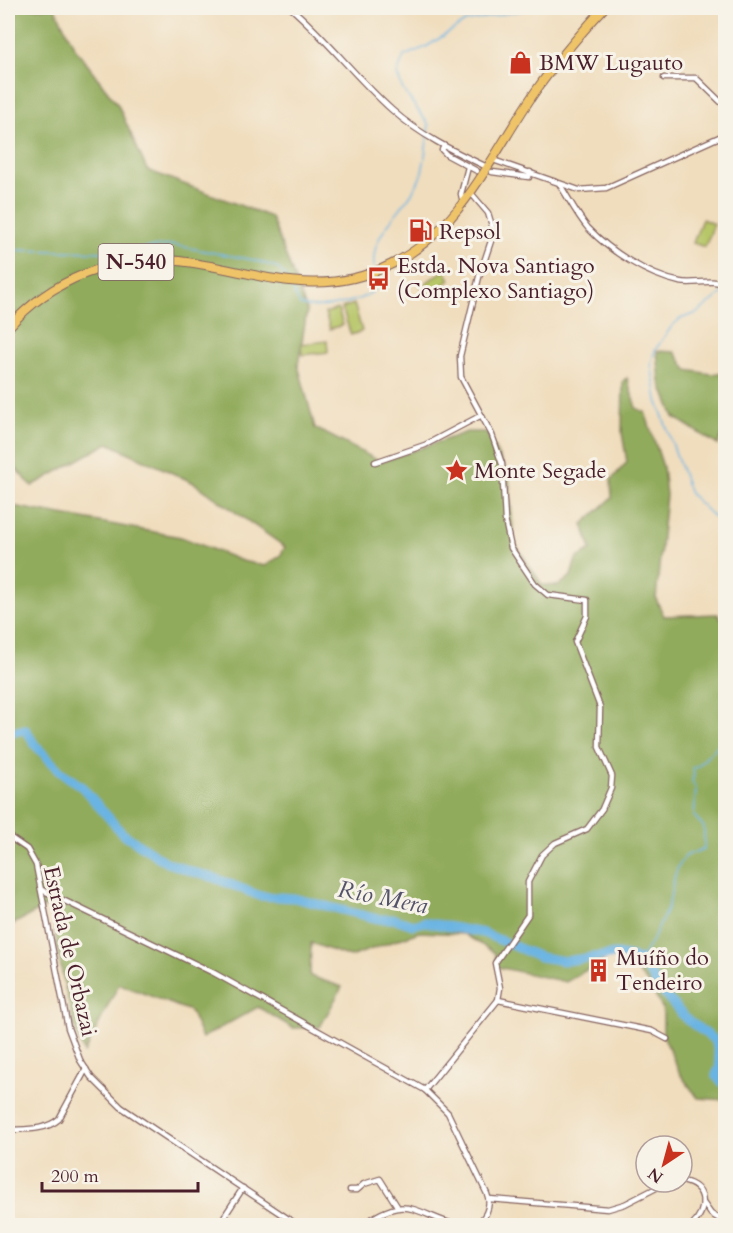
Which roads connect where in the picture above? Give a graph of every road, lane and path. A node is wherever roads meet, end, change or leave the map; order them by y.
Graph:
1 (291, 8) edge
2 (604, 8) edge
3 (664, 78) dead end
4 (726, 107) edge
5 (726, 134) edge
6 (444, 146) junction
7 (490, 166) junction
8 (468, 167) junction
9 (477, 171) dead end
10 (530, 172) junction
11 (560, 185) junction
12 (471, 193) junction
13 (463, 205) junction
14 (726, 285) edge
15 (8, 328) edge
16 (480, 416) junction
17 (375, 462) dead end
18 (8, 836) edge
19 (42, 890) junction
20 (498, 1000) junction
21 (667, 1039) dead end
22 (86, 1069) junction
23 (425, 1090) junction
24 (8, 1130) edge
25 (694, 1185) edge
26 (243, 1188) junction
27 (350, 1190) dead end
28 (645, 1194) edge
29 (489, 1199) junction
30 (704, 1204) junction
31 (397, 1206) junction
32 (711, 1214) junction
33 (700, 1217) junction
34 (725, 1222) edge
35 (218, 1226) edge
36 (299, 1226) edge
37 (361, 1226) edge
38 (459, 1226) edge
39 (474, 1226) edge
40 (691, 1226) edge

1 - 6 street
2 - 7 highway, N-540
3 - 4 street
5 - 11 street
6 - 7 street
6 - 8 street
7 - 10 street
7 - 10 street
7 - 12 highway, N-540
8 - 9 street
8 - 13 street
10 - 11 street
11 - 14 street
12 - 13 highway, N-540
12 - 16 street
13 - 15 highway, N-540
16 - 17 street
16 - 20 street
18 - 19 street, Estrada de Orbazai
19 - 22 street, Estrada de Orbazai
19 - 23 street
20 - 21 street
20 - 23 street
22 - 24 street
22 - 26 street, Estrada de Orbazai
23 - 29 street
25 - 30 street
26 - 35 street
26 - 36 street, Estrada de Orbazai
27 - 31 street
28 - 29 street
29 - 39 street
30 - 32 street
30 - 33 street
31 - 37 street
31 - 38 street
32 - 33 street
32 - 34 street
33 - 40 street

